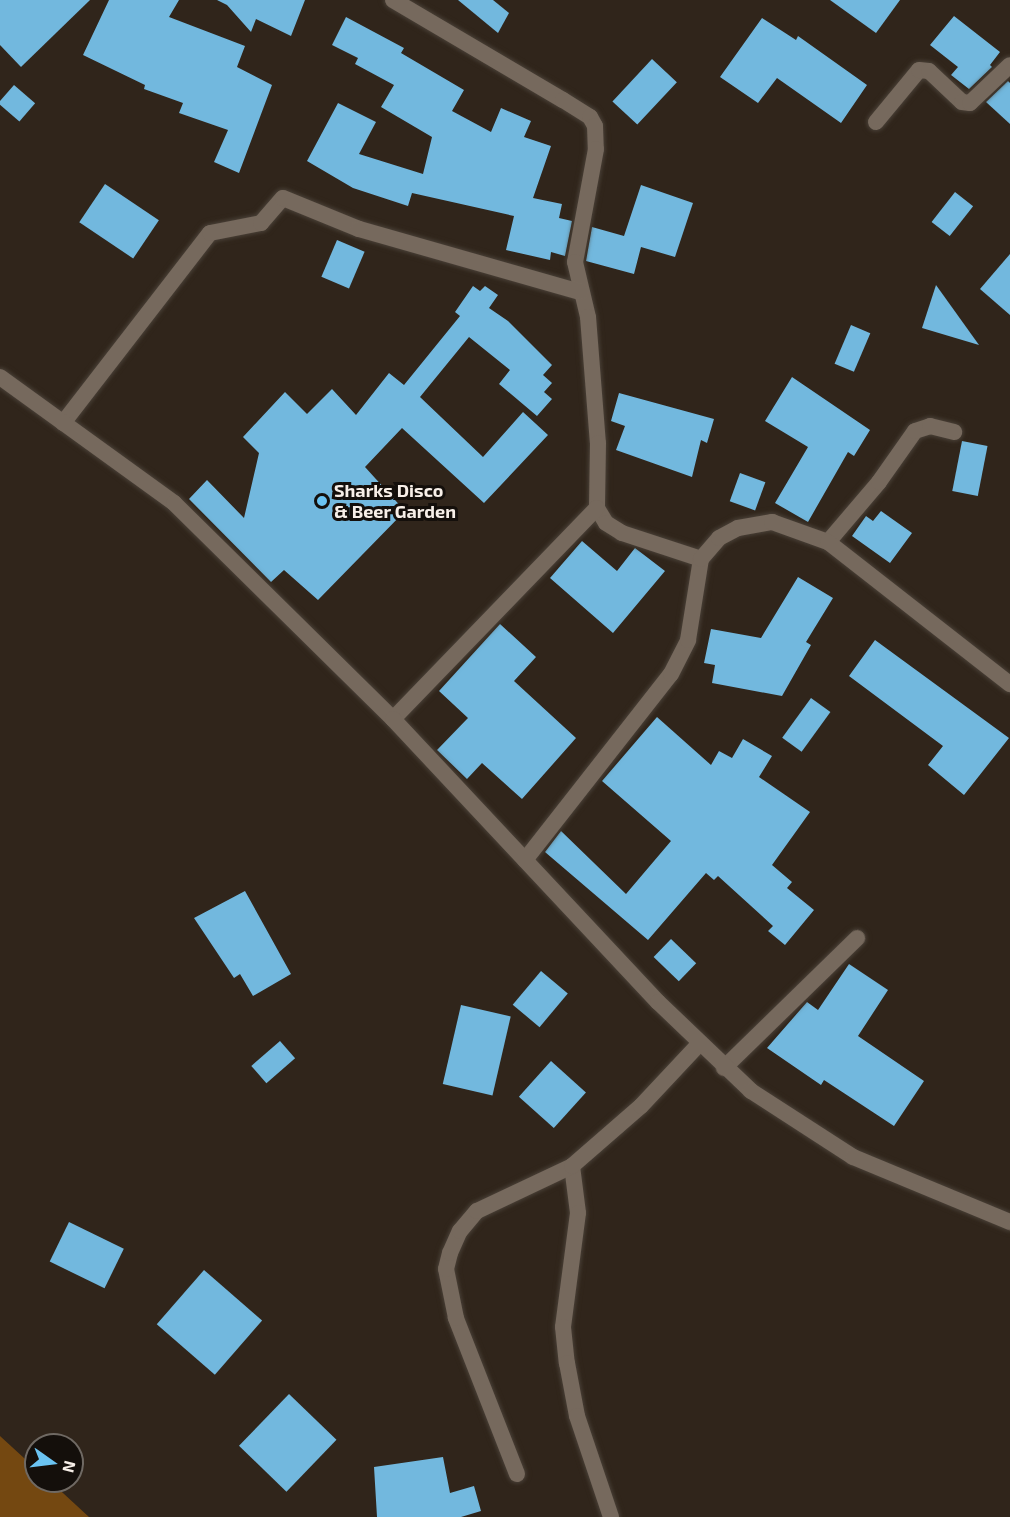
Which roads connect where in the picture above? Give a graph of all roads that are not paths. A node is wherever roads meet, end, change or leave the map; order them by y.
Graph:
1 (393, 0) edge
2 (1010, 65) edge
3 (876, 122) dead end
4 (580, 292) junction
5 (0, 377) edge
6 (63, 423) junction
7 (954, 432) dead end
8 (597, 508) junction
9 (828, 542) junction
10 (701, 558) junction
11 (1010, 684) edge
12 (393, 719) junction
13 (525, 860) junction
14 (857, 938) dead end
15 (699, 1044) junction
16 (724, 1068) junction
17 (572, 1166) junction
18 (1010, 1222) edge
19 (517, 1474) dead end
20 (611, 1517) edge

1 - 4 street
2 - 3 street
4 - 6 street
4 - 8 street
5 - 6 street
6 - 12 street
7 - 9 street
8 - 10 street
8 - 12 street
9 - 10 street
9 - 11 street
10 - 13 street
12 - 13 street
13 - 15 street
14 - 16 street
15 - 16 street
15 - 17 street
16 - 18 street
17 - 19 street
17 - 20 street

